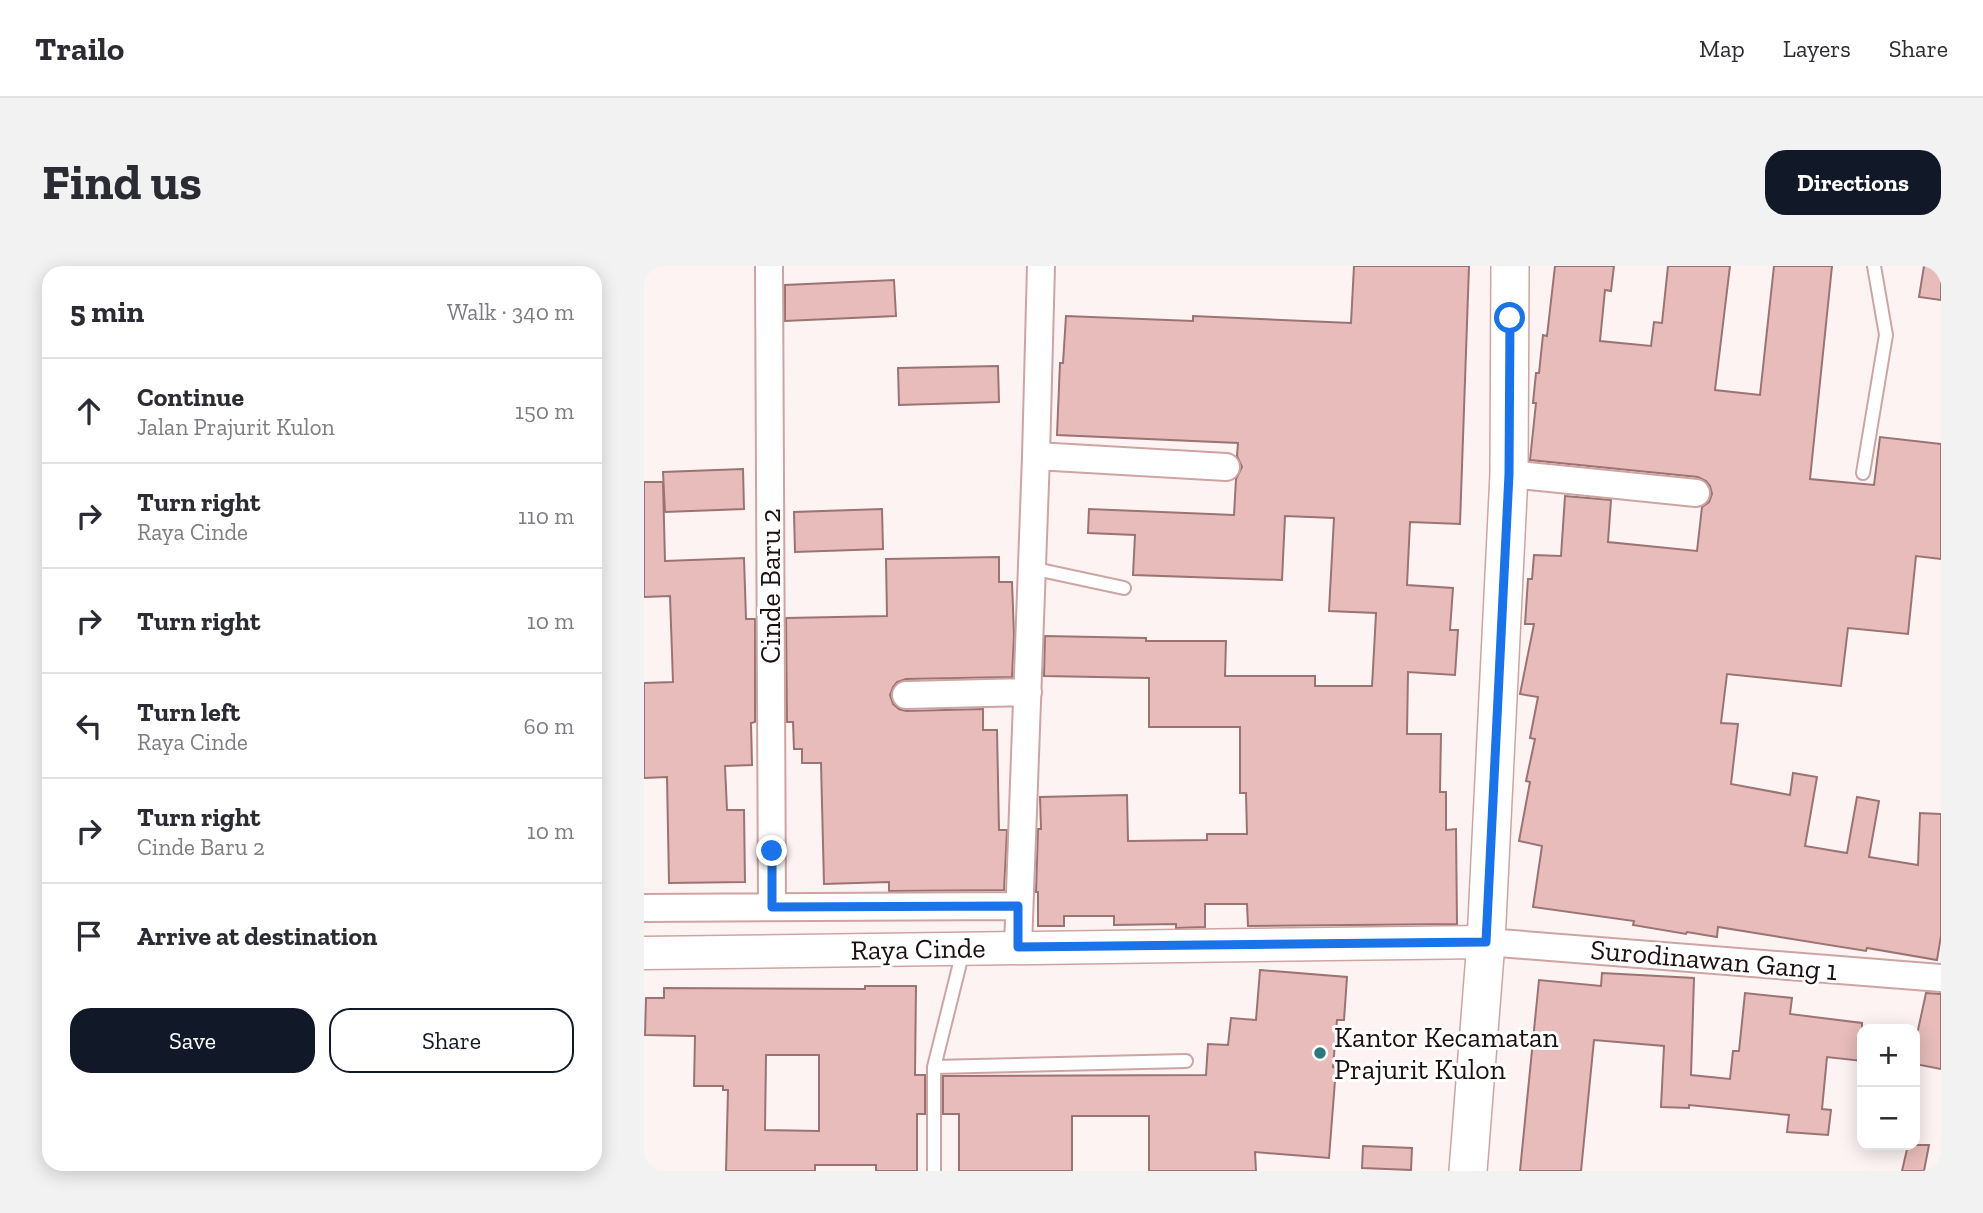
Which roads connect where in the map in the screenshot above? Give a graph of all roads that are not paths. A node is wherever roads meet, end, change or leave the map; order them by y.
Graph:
1 (769, 266) edge
2 (1041, 266) edge
3 (1510, 266) edge
4 (1874, 266) edge
5 (1036, 456) junction
6 (1226, 467) dead end
7 (1863, 473) dead end
8 (1509, 474) junction
9 (1696, 493) dead end
10 (1030, 568) junction
11 (1124, 587) dead end
12 (1028, 692) junction
13 (906, 695) dead end
14 (1018, 906) junction
15 (772, 907) junction
16 (644, 908) edge
17 (1486, 942) junction
18 (1018, 947) junction
19 (963, 949) junction
20 (644, 953) edge
21 (1941, 978) edge
22 (1186, 1061) dead end
23 (934, 1067) junction
24 (934, 1171) edge
25 (1468, 1171) edge

1 - 15 street, Cinde Baru 2
2 - 5 street
3 - 8 main road
4 - 7 lane
5 - 6 street
5 - 10 street
8 - 9 street
8 - 17 main road
10 - 11 lane
10 - 12 street
12 - 13 street
12 - 14 street
14 - 15 street, Raya Cinde
14 - 18 street
15 - 16 street, Raya Cinde
17 - 18 street, Raya Cinde
17 - 21 street, Surodinawan Gang 1
17 - 25 main road
18 - 19 street, Raya Cinde
19 - 20 street, Raya Cinde
19 - 23 lane
22 - 23 lane
23 - 24 lane

